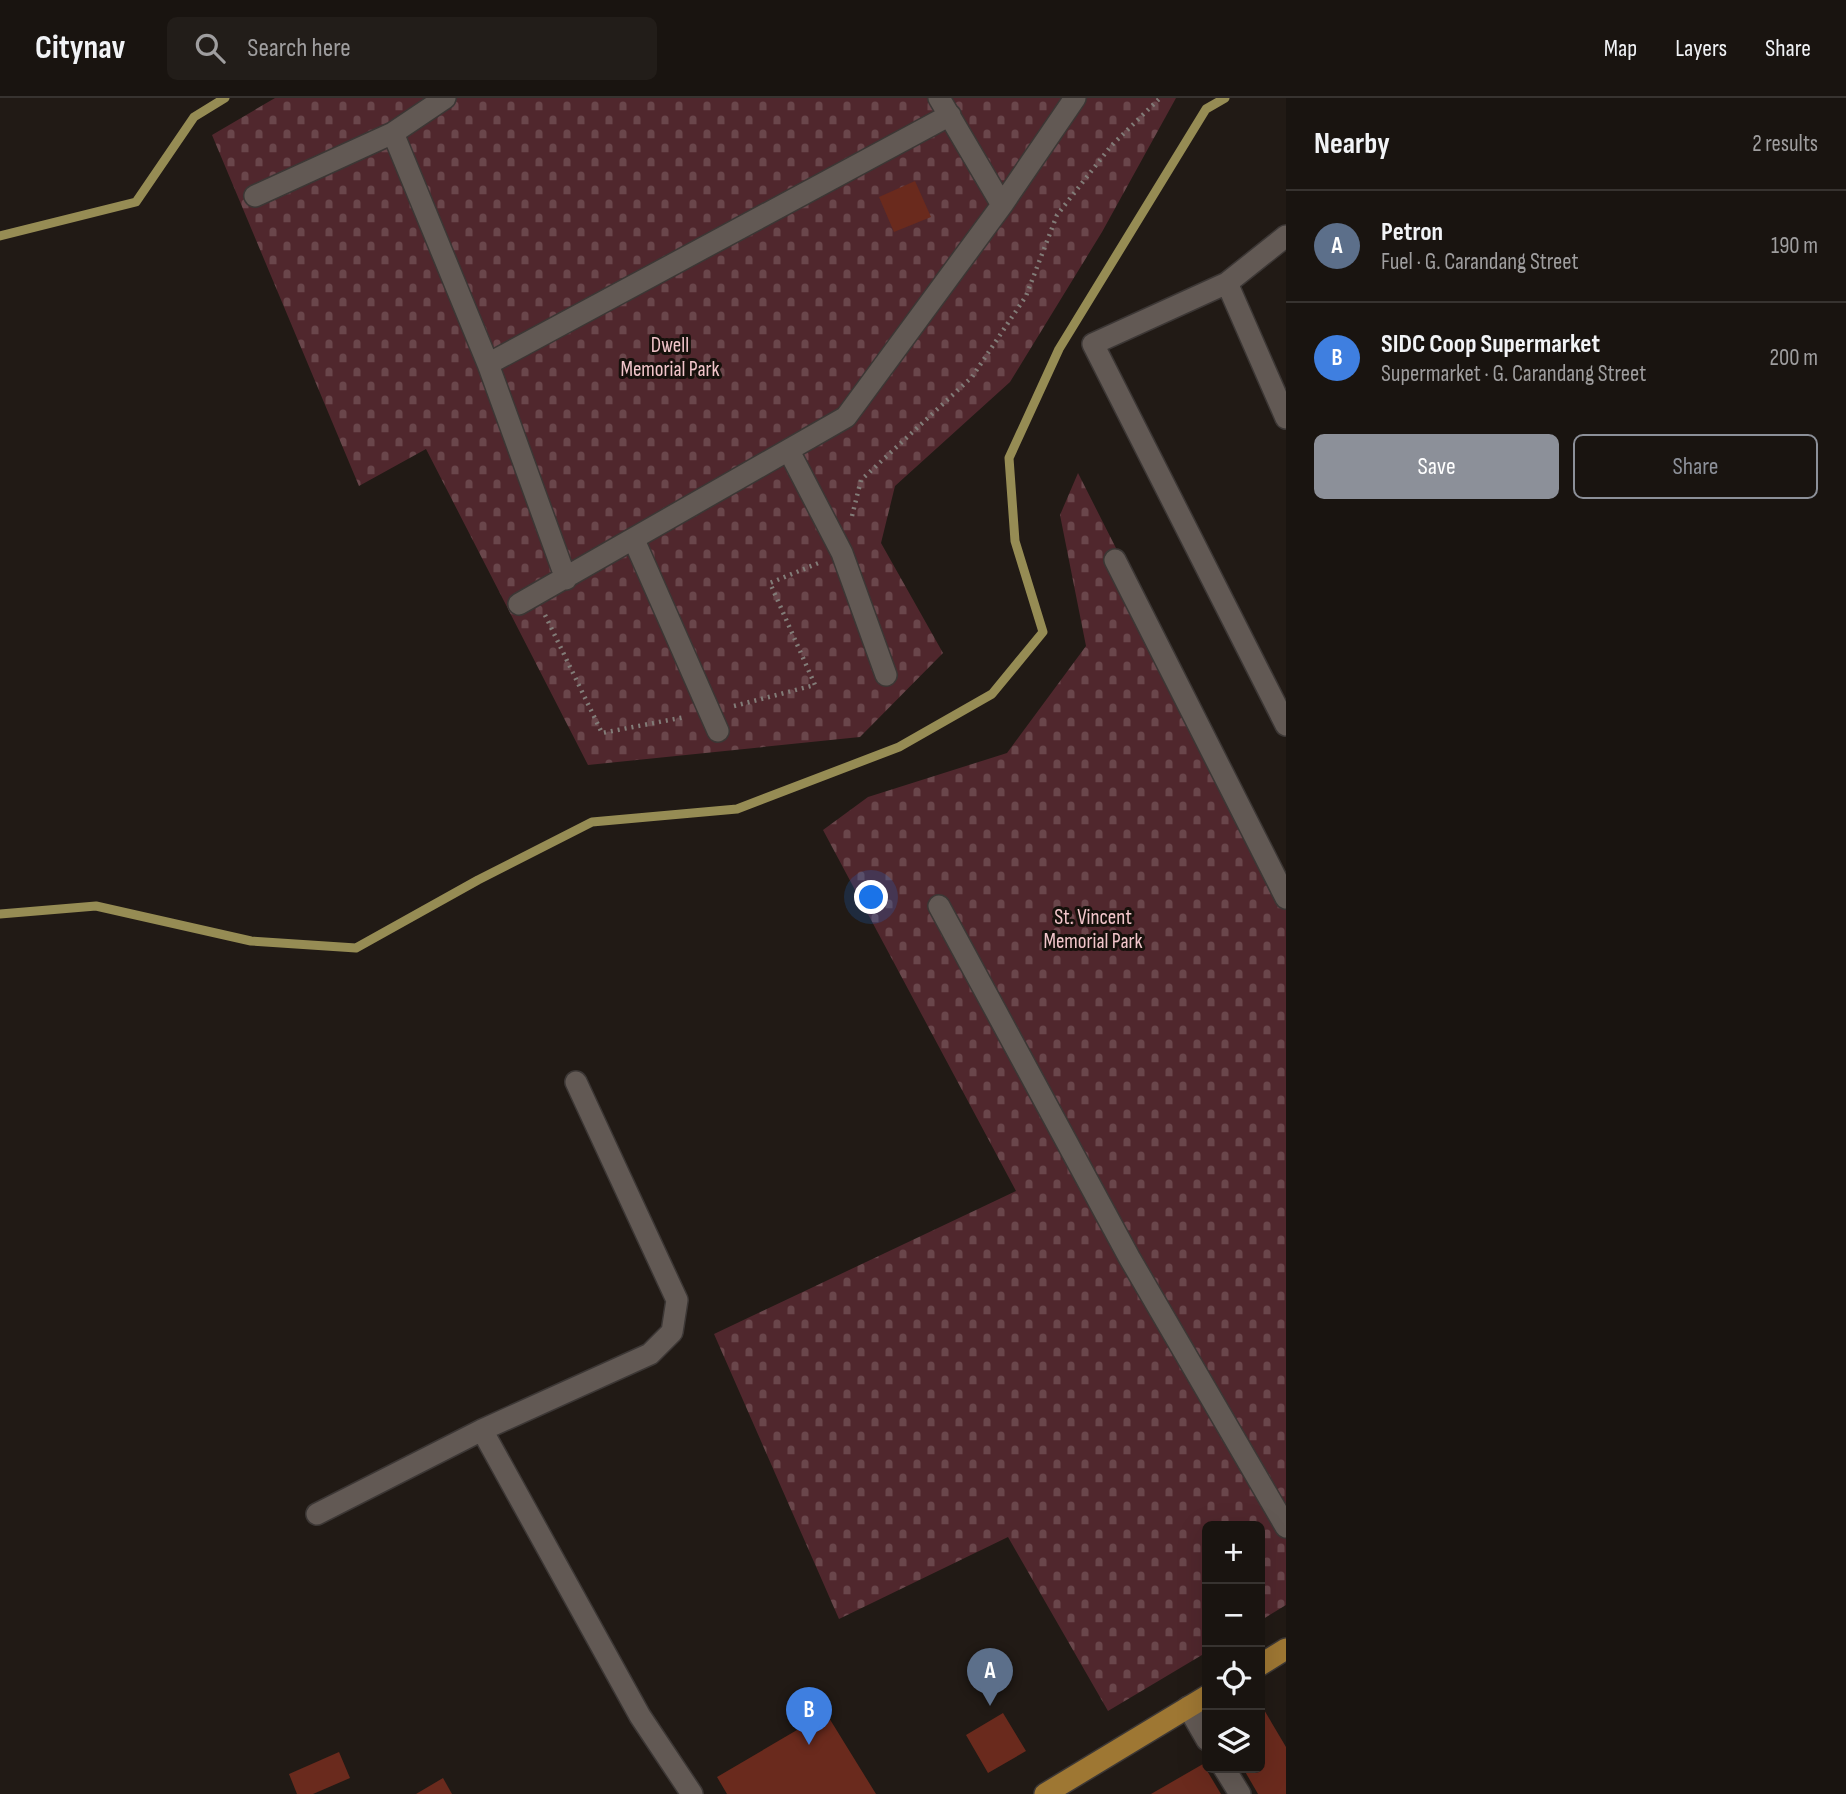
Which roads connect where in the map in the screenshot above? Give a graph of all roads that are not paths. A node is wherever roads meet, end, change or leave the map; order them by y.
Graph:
1 (445, 98) edge
2 (1075, 98) edge
3 (945, 107) edge
4 (393, 133) junction
5 (255, 196) dead end
6 (1002, 205) junction
7 (1286, 236) edge
8 (1227, 283) junction
9 (488, 364) junction
10 (1286, 418) edge
11 (789, 451) junction
12 (634, 540) junction
13 (1115, 560) dead end
14 (566, 579) junction
15 (527, 600) road end
16 (886, 675) dead end
17 (714, 722) road end
18 (1286, 725) edge
19 (1286, 898) edge
20 (939, 906) dead end
21 (576, 1082) dead end
22 (482, 1430) junction
23 (317, 1514) dead end
24 (1286, 1527) edge
25 (1286, 1650) edge
26 (1265, 1662) edge
27 (1202, 1699) edge
28 (1188, 1707) junction
29 (1202, 1731) edge
30 (1227, 1773) edge
31 (692, 1794) edge
32 (1045, 1794) edge
33 (1240, 1794) edge

1 - 4 street
2 - 6 street
3 - 6 street
3 - 9 street
4 - 5 street
4 - 9 street
6 - 11 street
7 - 8 street
8 - 10 street
8 - 18 street
9 - 14 street
11 - 12 street
11 - 16 street
12 - 14 street
12 - 17 street
13 - 19 street
14 - 15 street
20 - 24 street
21 - 22 street
22 - 23 street
22 - 31 street
25 - 26 main road
27 - 28 main road
28 - 29 street
28 - 32 main road
30 - 33 street

